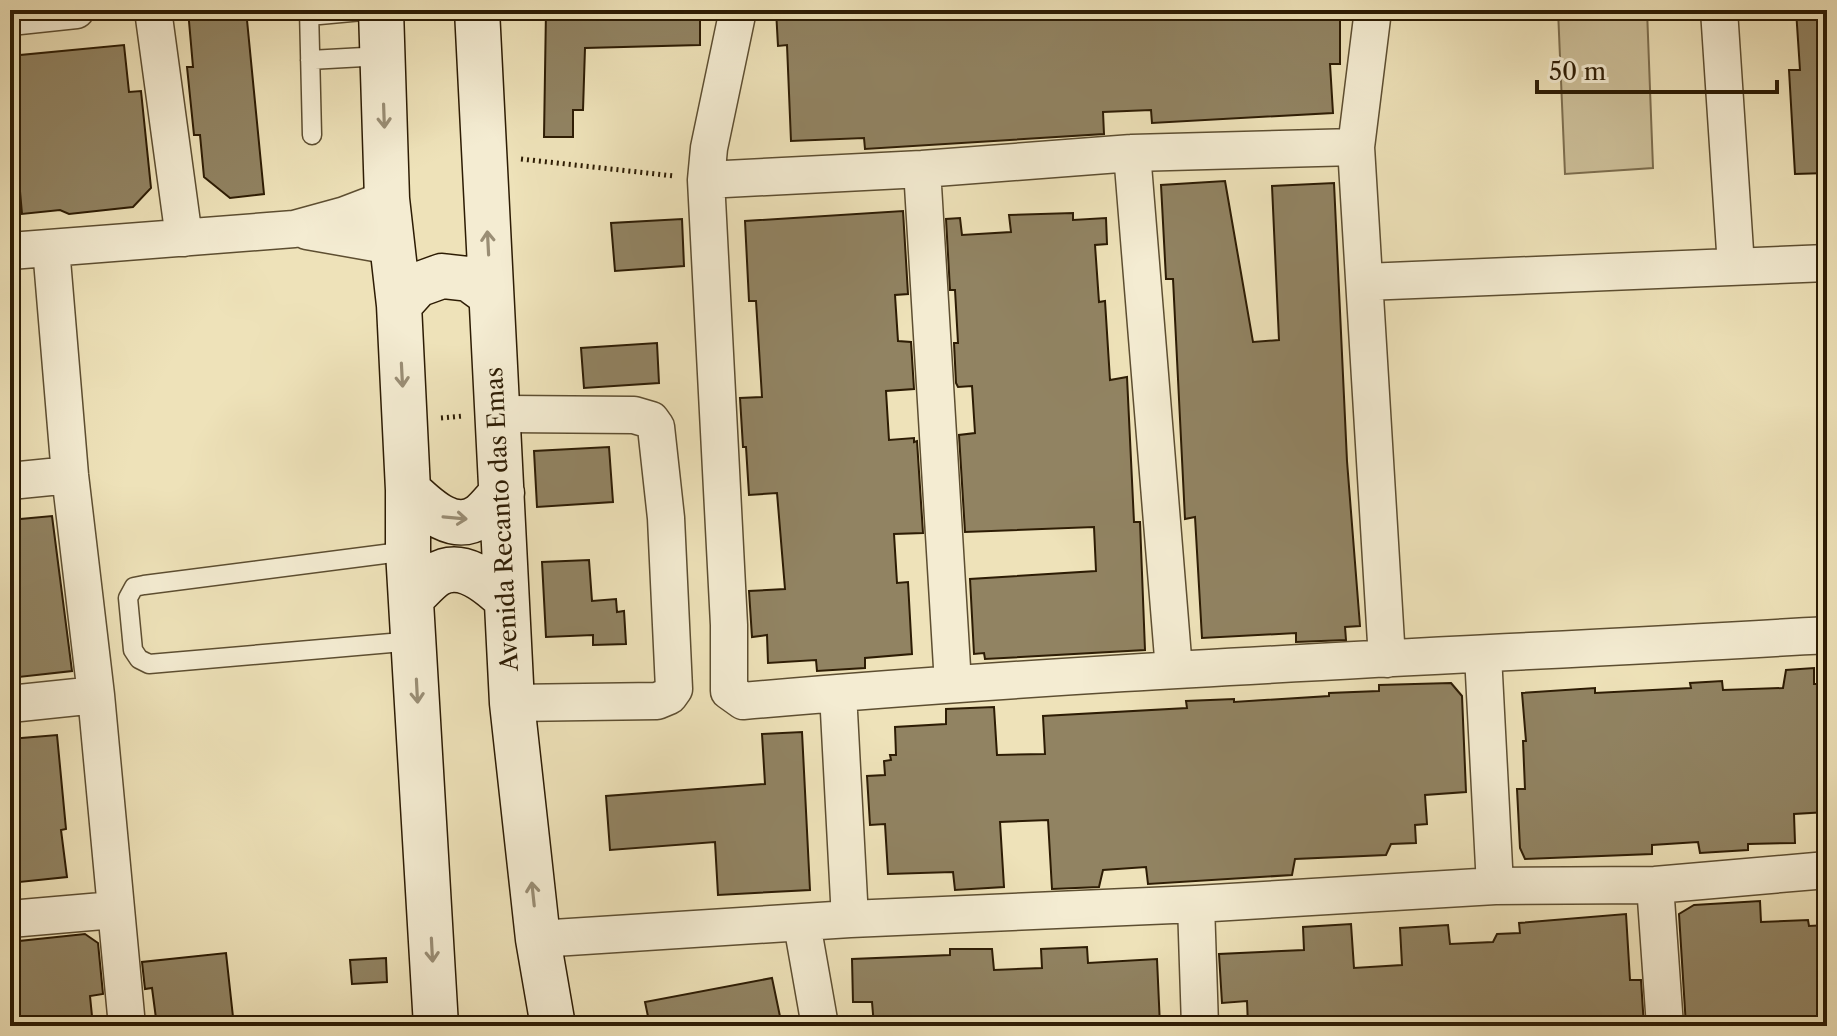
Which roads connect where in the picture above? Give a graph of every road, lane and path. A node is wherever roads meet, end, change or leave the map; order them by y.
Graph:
1 (76, 10) edge
2 (153, 10) edge
3 (373, 10) edge
4 (381, 10) edge
5 (477, 10) edge
6 (738, 10) edge
7 (1373, 10) edge
8 (1719, 10) edge
9 (309, 13) edge
10 (10, 17) edge
11 (382, 56) junction
12 (310, 60) junction
13 (312, 135) dead end
14 (1356, 147) junction
15 (1132, 153) junction
16 (484, 155) junction
17 (922, 169) junction
18 (706, 180) junction
19 (387, 199) junction
20 (294, 229) junction
21 (184, 238) junction
22 (392, 246) junction
23 (51, 248) junction
24 (10, 251) edge
25 (1827, 263) edge
26 (1736, 266) junction
27 (1365, 282) junction
28 (491, 295) junction
29 (399, 305) junction
30 (497, 414) junction
31 (404, 420) junction
32 (70, 475) junction
33 (10, 481) edge
34 (408, 490) junction
35 (502, 493) junction
36 (723, 517) junction
37 (666, 518) junction
38 (408, 551) junction
39 (412, 597) junction
40 (505, 598) junction
41 (1827, 635) edge
42 (414, 641) junction
43 (1483, 655) junction
44 (1387, 659) junction
45 (1174, 670) junction
46 (953, 684) junction
47 (838, 693) junction
48 (96, 695) junction
49 (512, 703) junction
50 (10, 704) edge
51 (1827, 870) edge
52 (1655, 885) junction
53 (1495, 886) junction
54 (1196, 904) junction
55 (114, 910) junction
56 (10, 919) edge
57 (850, 919) junction
58 (802, 924) junction
59 (538, 939) junction
60 (127, 1026) edge
61 (436, 1026) edge
62 (553, 1026) edge
63 (820, 1026) edge
64 (1200, 1026) edge
65 (1665, 1026) edge

1 - 10 street
2 - 21 street
3 - 9 lane
4 - 11 main road
5 - 16 main road, Avenida Recanto das Emas
6 - 18 street
7 - 14 street
8 - 26 street
9 - 12 lane
11 - 12 lane
11 -> 19 main road
12 - 13 lane
14 - 15 street
14 - 27 street
15 - 17 street
15 - 45 street
16 - 18 path
28 -> 16 main road, Avenida Recanto das Emas
17 - 18 street
17 - 46 street
18 - 36 street
19 - 20 street
19 - 22 main road
20 - 21 street
20 - 22 street
21 - 23 street
22 - 29 main road
23 - 24 street
23 - 32 street
25 - 26 street
26 - 27 street
27 - 44 street
28 - 29 main road
28 - 30 main road, Avenida Recanto das Emas
29 -> 31 main road
30 - 31 path
30 - 35 main road, Avenida Recanto das Emas
30 - 37 street
31 - 34 main road
32 - 33 street
32 - 48 street
34 -> 35 main road
34 - 38 main road
35 - 40 main road, Avenida Recanto das Emas
36 - 37 street
36 - 47 street
37 - 49 street
38 - 39 main road
38 - 42 lane
39 - 40 main road
39 - 42 main road
40 - 49 main road, Avenida Recanto das Emas
41 - 43 street
42 -> 61 main road
43 - 44 street
43 - 53 street
44 - 45 street
45 - 46 street
46 - 47 street
47 - 57 street
48 - 50 street
48 - 55 street
59 -> 49 main road, Avenida Recanto das Emas
51 - 52 street
52 - 53 street
52 - 65 street
53 - 54 street
54 - 57 street
54 - 64 street
55 - 56 street
55 - 60 street
57 - 58 street
58 - 59 street
58 - 63 street
59 - 62 main road, Avenida Recanto das Emas

